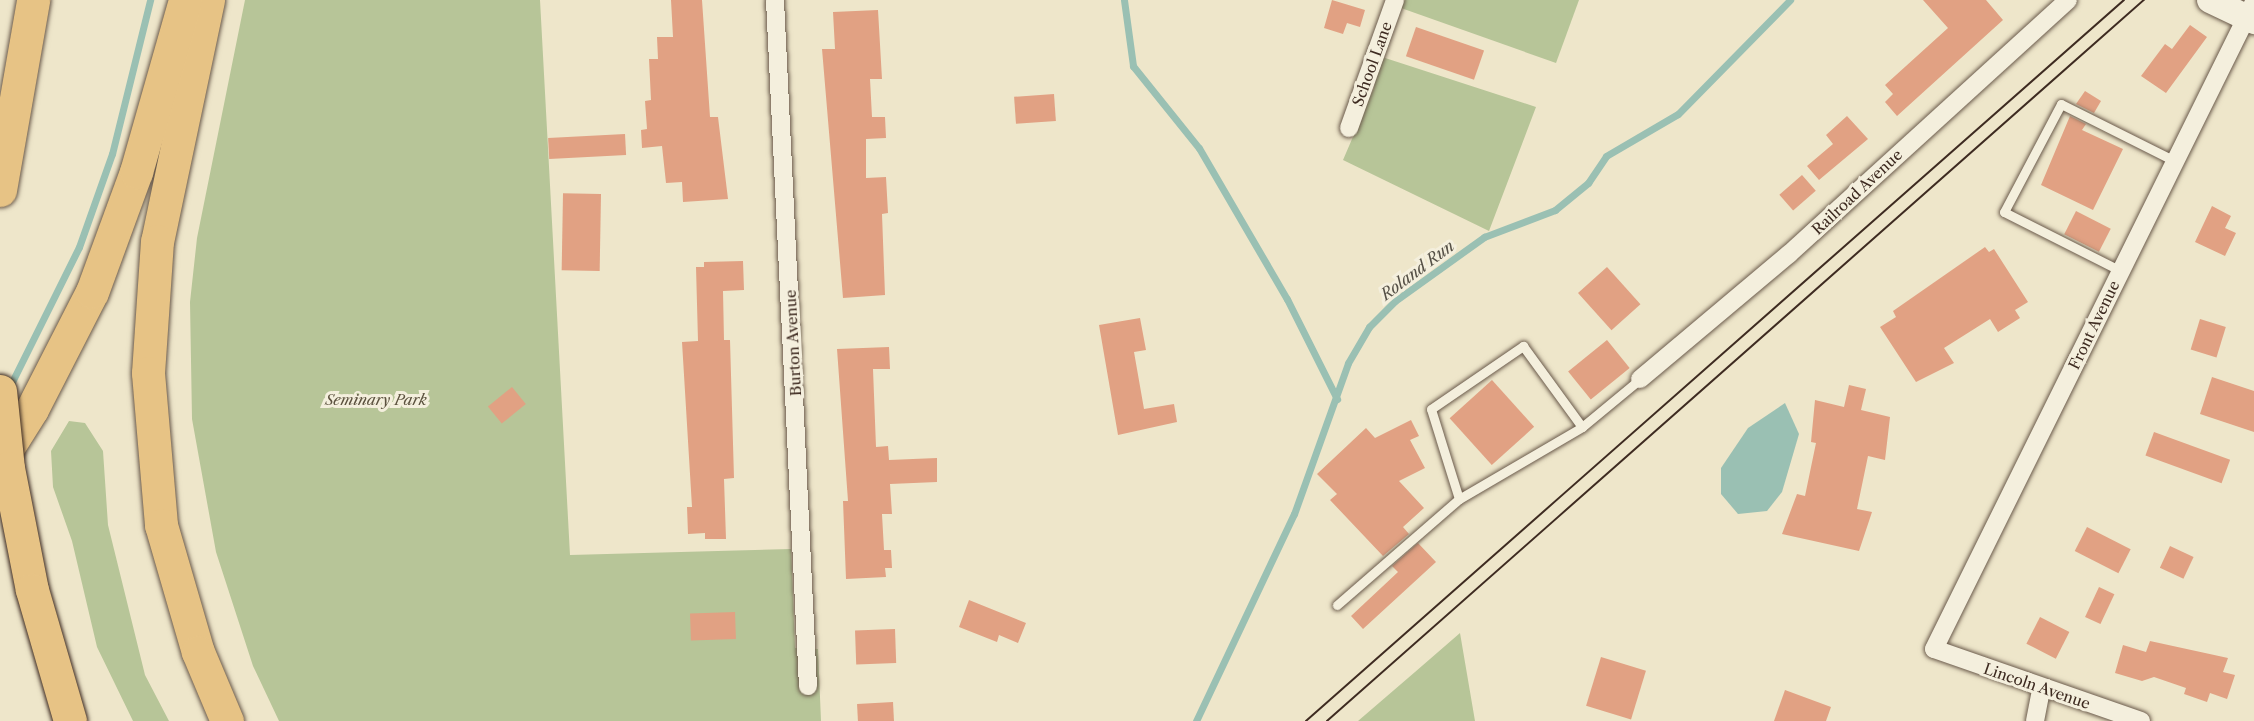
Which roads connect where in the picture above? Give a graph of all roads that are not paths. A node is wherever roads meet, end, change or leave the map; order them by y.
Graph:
1 (33, 0) edge
2 (185, 0) edge
3 (207, 0) edge
4 (775, 0) edge
5 (1395, 0) edge
6 (2068, 0) edge
7 (2210, 0) edge
8 (2251, 14) edge
9 (1349, 128) dead end
10 (2175, 161) junction
11 (0, 190) edge
12 (2121, 271) junction
13 (1640, 379) joint
14 (0, 391) edge
15 (1582, 427) junction
16 (0, 460) edge
17 (1459, 499) junction
18 (1337, 605) dead end
19 (1934, 649) joint
20 (808, 686) dead end
21 (2041, 689) junction
22 (70, 721) edge
23 (227, 721) edge
24 (2035, 721) edge
25 (2141, 721) edge

1 - 11 highway
2 - 16 highway
3 - 23 highway
4 - 20 street, Burton Avenue
5 - 9 street, School Lane
6 - 13 street, Railroad Avenue
7 - 8 main road
8 - 10 street, Front Avenue
10 - 12 street, Front Avenue
10 - 12 lane
12 - 19 street, Front Avenue
13 - 15 lane
14 - 22 highway, bridge
15 - 17 lane
15 - 17 lane
17 - 18 lane
19 - 21 street, Lincoln Avenue
21 - 24 street
21 - 25 street, Lincoln Avenue

